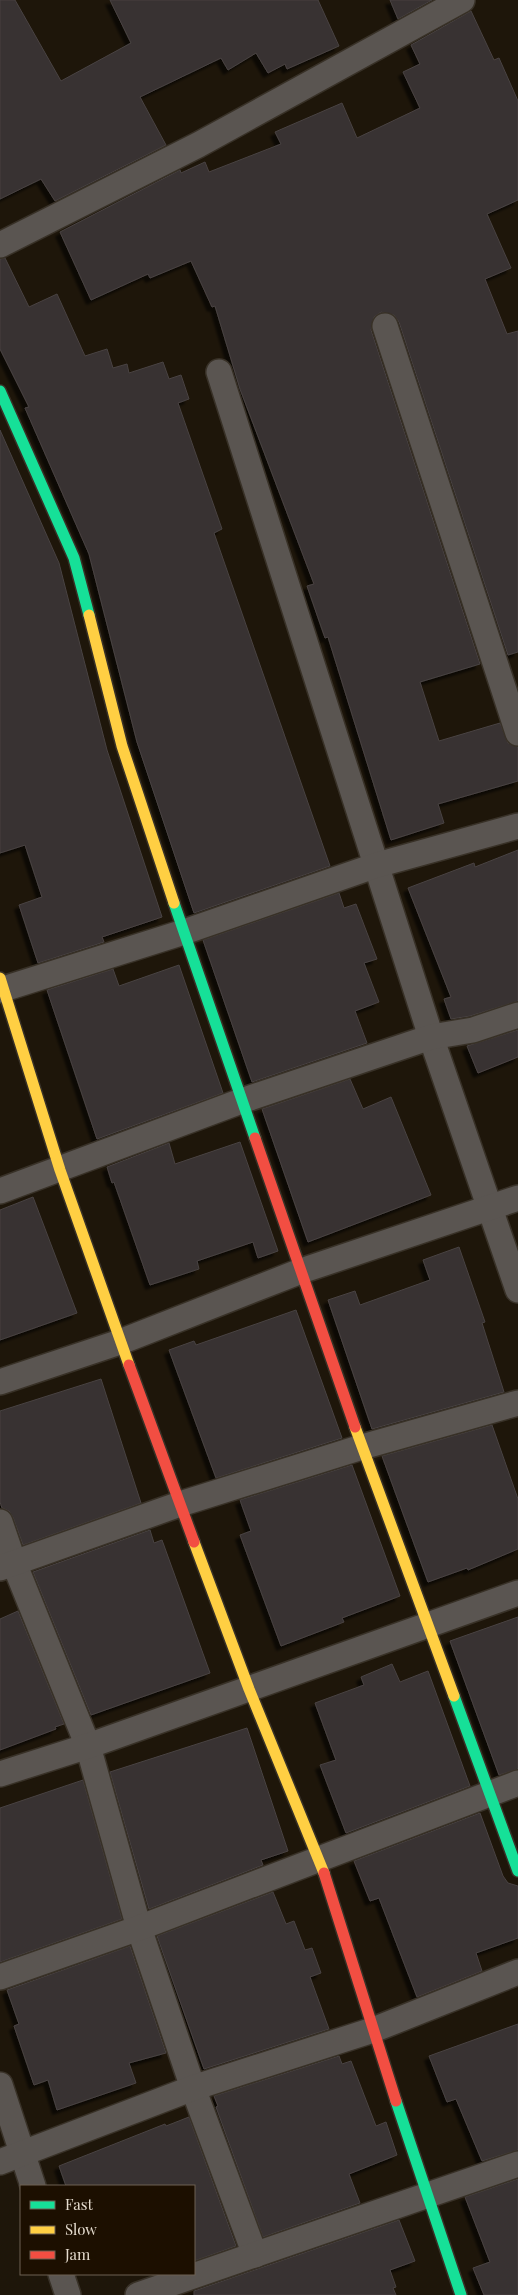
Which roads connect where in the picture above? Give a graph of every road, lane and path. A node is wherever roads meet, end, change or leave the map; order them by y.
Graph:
1 (462, 0) edge
2 (0, 245) edge
3 (384, 326) dead end
4 (219, 372) dead end
5 (0, 391) edge
6 (518, 733) edge
7 (518, 826) edge
8 (377, 865) junction
9 (184, 932) junction
10 (1, 986) edge
11 (518, 1015) edge
12 (431, 1037) junction
13 (244, 1100) junction
14 (60, 1170) junction
15 (0, 1191) edge
16 (518, 1198) edge
17 (491, 1207) junction
18 (301, 1271) junction
19 (518, 1290) edge
20 (120, 1342) junction
21 (0, 1382) edge
22 (518, 1403) edge
23 (362, 1447) junction
24 (180, 1504) junction
25 (0, 1522) edge
26 (7, 1566) edge
27 (518, 1593) edge
28 (428, 1625) junction
29 (249, 1688) junction
30 (88, 1746) junction
31 (0, 1774) edge
32 (518, 1783) edge
33 (488, 1793) junction
34 (318, 1858) junction
35 (518, 1870) edge
36 (139, 1928) junction
37 (518, 1972) edge
38 (0, 1977) edge
39 (374, 2030) junction
40 (0, 2085) edge
41 (193, 2088) junction
42 (11, 2159) edge
43 (518, 2164) edge
44 (31, 2185) edge
45 (426, 2196) junction
46 (255, 2254) junction
47 (61, 2275) edge
48 (68, 2295) edge
49 (138, 2295) edge
50 (461, 2295) edge

1 - 2 street
3 - 6 street
4 - 8 street
5 - 9 street
7 - 8 street
8 - 9 street
8 - 12 street
9 - 10 street
9 - 13 street
10 - 14 street
11 - 12 street
12 - 13 street
12 - 17 street
13 - 14 street
13 - 18 street
14 - 15 street
14 - 20 street
16 - 17 street
17 - 18 street
17 - 19 street
18 - 20 street
18 - 23 street
20 - 21 street
20 - 24 street
22 - 23 street
23 - 24 street
23 - 28 street
24 - 26 street
24 - 29 street
25 - 26 street
26 - 30 street
27 - 28 street
28 - 29 street
28 - 33 street
29 - 30 street
29 - 34 street
30 - 31 street
30 - 36 street
32 - 33 street
33 - 34 street
33 - 35 street
34 - 36 street
34 - 39 street
36 - 38 street
36 - 41 street
37 - 39 street
39 - 41 street
39 - 45 street
40 - 42 street
41 - 42 street
41 - 46 street
42 - 44 street
43 - 45 street
45 - 46 street
45 - 50 street
46 - 49 street
47 - 48 street

